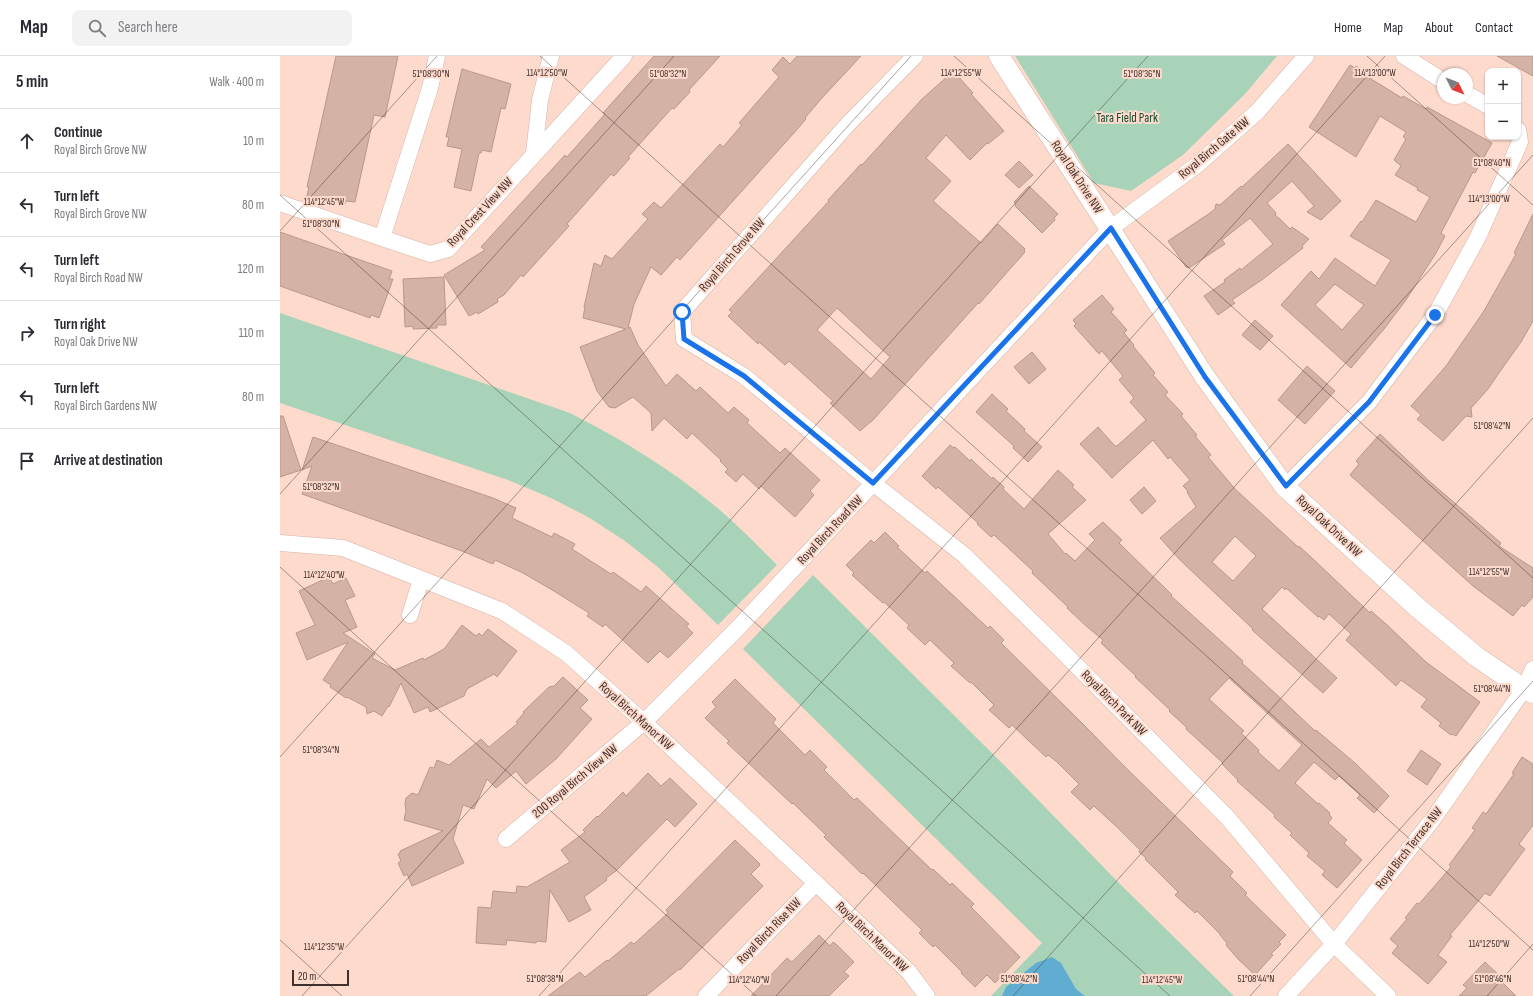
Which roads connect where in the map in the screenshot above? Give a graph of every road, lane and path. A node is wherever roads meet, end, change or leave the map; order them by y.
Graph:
1 (437, 56) edge
2 (551, 56) edge
3 (624, 56) edge
4 (915, 56) edge
5 (999, 56) edge
6 (1306, 56) edge
7 (1404, 56) edge
8 (1437, 77) edge
9 (1473, 97) edge
10 (1485, 104) edge
11 (1520, 140) edge
12 (534, 153) junction
13 (280, 203) edge
14 (1111, 228) junction
15 (382, 238) junction
16 (873, 483) junction
17 (1286, 486) junction
18 (280, 543) edge
19 (421, 579) junction
20 (410, 615) dead end
21 (1533, 670) edge
22 (1528, 691) edge
23 (644, 722) junction
24 (506, 839) dead end
25 (816, 883) junction
26 (1334, 944) junction
27 (706, 996) edge
28 (927, 996) edge
29 (1286, 996) edge
30 (1388, 996) edge

1 - 15 street
2 - 12 street
3 - 12 street, Royal Crest View NW
4 - 16 street, Royal Birch Grove NW
5 - 14 street, Royal Oak Drive NW
6 - 14 street, Royal Birch Gate NW
7 - 8 street
9 - 10 street
11 - 17 street
12 - 15 street, Royal Crest View NW
13 - 15 street, Royal Crest View NW
14 - 16 street, Royal Birch Road NW
14 - 17 street, Royal Oak Drive NW
16 - 23 street, Royal Birch Road NW
16 - 26 street, Royal Birch Park NW
17 - 22 street, Royal Oak Drive NW
18 - 19 street, Royal Birch Manor NW
19 - 20 street
19 - 23 street, Royal Birch Manor NW
21 - 22 street, Royal Birch Terrace NW
22 - 26 street, Royal Birch Terrace NW
23 - 24 street, 200 Royal Birch View NW
23 - 25 street, Royal Birch Manor NW
25 - 27 street, Royal Birch Rise NW
25 - 28 street, Royal Birch Manor NW
26 - 29 street
26 - 30 street

